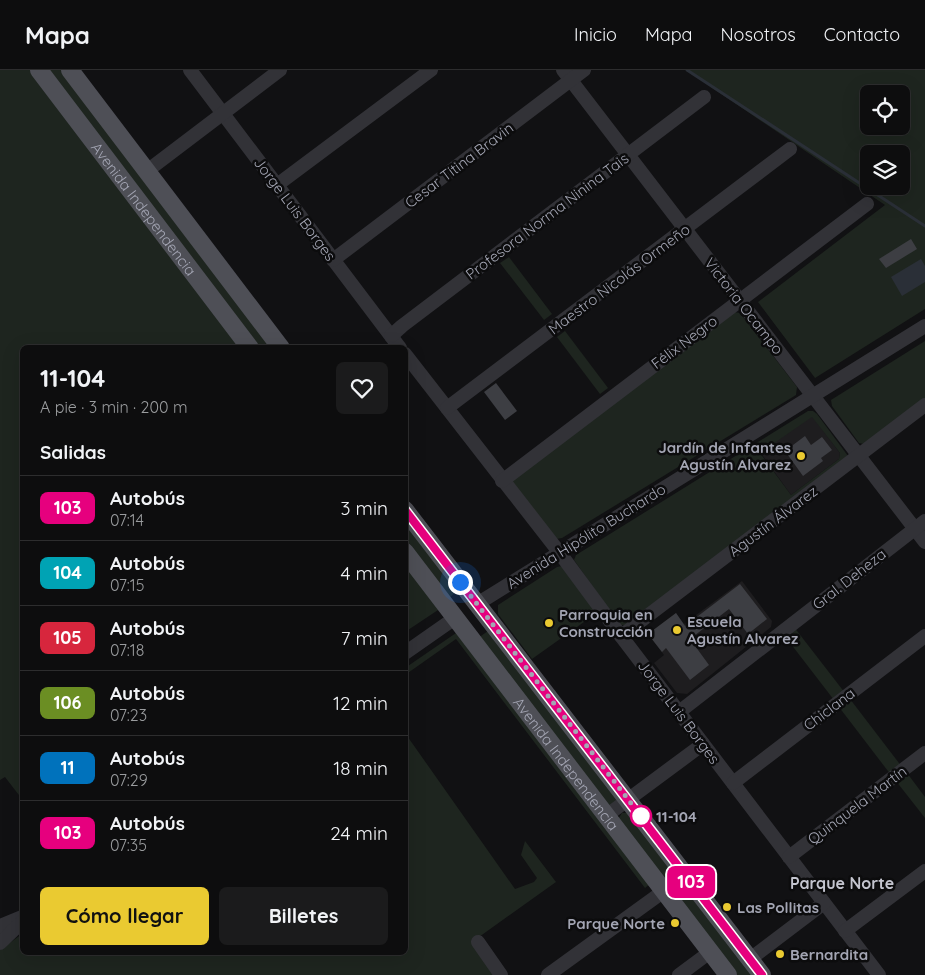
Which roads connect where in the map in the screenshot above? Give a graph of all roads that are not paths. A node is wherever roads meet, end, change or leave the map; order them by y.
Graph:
1 (39, 70) edge
2 (70, 70) edge
3 (190, 70) edge
4 (280, 70) edge
5 (431, 70) edge
6 (584, 70) edge
7 (567, 75) edge
8 (704, 97) dead end
9 (222, 113) junction
10 (790, 149) dead end
11 (628, 155) junction
12 (147, 171) junction
13 (277, 186) junction
14 (867, 204) dead end
15 (684, 230) junction
16 (333, 260) junction
17 (739, 301) junction
18 (925, 326) edge
19 (395, 342) edge
20 (248, 345) edge
21 (279, 345) edge
22 (408, 358) edge
23 (813, 396) junction
24 (925, 405) edge
25 (447, 408) junction
26 (859, 456) junction
27 (502, 480) junction
28 (408, 514) edge
29 (920, 525) edge
30 (925, 542) edge
31 (559, 552) junction
32 (408, 556) edge
33 (479, 606) junction
34 (457, 621) junction
35 (621, 636) junction
36 (925, 636) edge
37 (408, 651) edge
38 (679, 712) junction
39 (704, 744) junction
40 (925, 753) edge
41 (733, 783) junction
42 (628, 800) junction
43 (606, 816) junction
44 (789, 857) junction
45 (925, 871) edge
46 (686, 875) junction
47 (662, 891) junction
48 (824, 903) junction
49 (20, 918) edge
50 (20, 924) edge
51 (0, 926) edge
52 (845, 931) junction
53 (478, 942) dead end
54 (0, 943) edge
55 (710, 952) junction
56 (750, 959) junction
57 (501, 975) edge
58 (548, 975) edge
59 (679, 975) edge
60 (728, 975) edge
61 (762, 975) edge
62 (879, 975) edge

1 - 20 main road, Avenida Independencia
2 - 12 main road, Avenida Independencia
3 - 9 street, Jorge Luis Borges
4 - 9 street
5 - 13 street
6 - 7 street, Cesar Titina Bravin
7 - 11 street, Victoria Ocampo
7 - 16 street, Cesar Titina Bravin
8 - 11 street, Profesora Norma Ninina Tais
9 - 12 street
9 - 13 street, Jorge Luis Borges
10 - 15 street, Maestro Nicolás Ormeño
11 - 15 street, Victoria Ocampo
11 - 19 street, Profesora Norma Ninina Tais
12 - 21 main road, Avenida Independencia
13 - 16 street, Jorge Luis Borges
14 - 17 street, Félix Negro
15 - 17 street, Victoria Ocampo
15 - 25 street, Maestro Nicolás Ormeño
16 - 19 street, Jorge Luis Borges
17 - 23 street, Victoria Ocampo
17 - 27 street, Félix Negro
18 - 23 street, Avenida Hipólito Buchardo
22 - 25 street, Jorge Luis Borges
23 - 26 street, Victoria Ocampo
23 - 31 street, Avenida Hipólito Buchardo
24 - 26 street, Agustín Álvarez
25 - 27 street, Jorge Luis Borges
26 - 29 street, Victoria Ocampo
26 - 35 street, Agustín Álvarez
27 - 31 street, Jorge Luis Borges
28 - 33 main road, Avenida Independencia
29 - 30 street, Victoria Ocampo
29 - 38 street, Gral. Deheza
31 - 33 street, Avenida Hipólito Buchardo
31 - 35 street, Jorge Luis Borges
32 - 34 main road, Avenida Independencia
33 - 34 main road
33 - 34 main road
33 - 42 main road, Avenida Independencia
34 - 37 street
34 - 43 main road, Avenida Independencia
35 - 38 street, Jorge Luis Borges
36 - 41 street, Chiclana
38 - 39 street, Jorge Luis Borges
39 - 41 street, Jorge Luis Borges
39 - 42 street
40 - 44 street, Quinquela Martín
41 - 44 street, Jorge Luis Borges
42 - 43 street
42 - 46 main road, Avenida Independencia
43 - 47 main road, Avenida Independencia
44 - 48 street, Jorge Luis Borges
45 - 52 street
46 - 47 street
46 - 56 main road, Avenida Independencia
47 - 55 main road, Avenida Independencia
47 - 58 street
48 - 52 street, Jorge Luis Borges
48 - 56 street
49 - 51 street
50 - 54 street
52 - 62 street, Jorge Luis Borges
53 - 57 street
55 - 59 street
55 - 60 main road, Avenida Independencia
56 - 61 main road, Avenida Independencia

